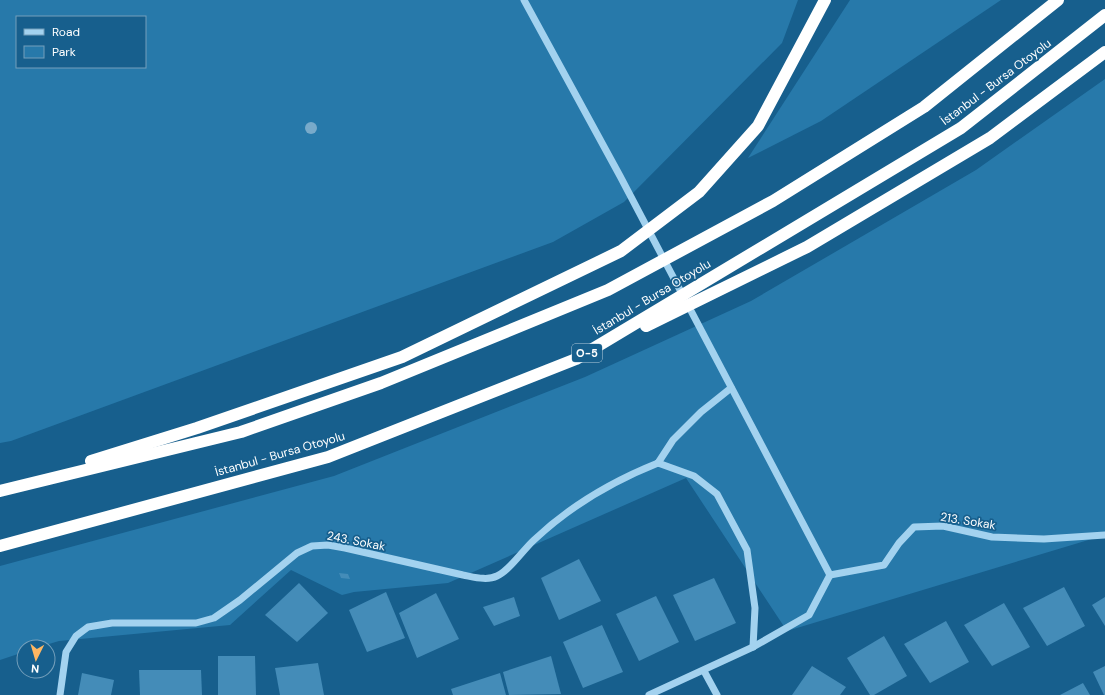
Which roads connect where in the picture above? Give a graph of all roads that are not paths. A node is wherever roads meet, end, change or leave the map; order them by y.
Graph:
1 (524, 0) edge
2 (825, 0) edge
3 (1058, 0) edge
4 (1105, 15) edge
5 (1105, 52) edge
6 (576, 359) junction
7 (731, 388) junction
8 (658, 463) junction
9 (0, 490) edge
10 (1105, 535) edge
11 (0, 546) edge
12 (830, 575) junction
13 (753, 647) junction
14 (704, 671) junction
15 (60, 695) edge
16 (649, 695) edge
17 (717, 695) edge

1 - 7 street
2 - 9 highway
3 - 9 highway, İstanbul - Bursa Otoyolu
4 - 6 highway, İstanbul - Bursa Otoyolu / O-5
5 - 6 highway
6 - 11 highway, İstanbul - Bursa Otoyolu / O-5
7 - 8 street
7 - 12 street
8 - 13 street
8 - 15 street, 243. Sokak
10 - 12 street, 213. Sokak
12 - 13 street
13 - 14 street
14 - 16 street
14 - 17 street

